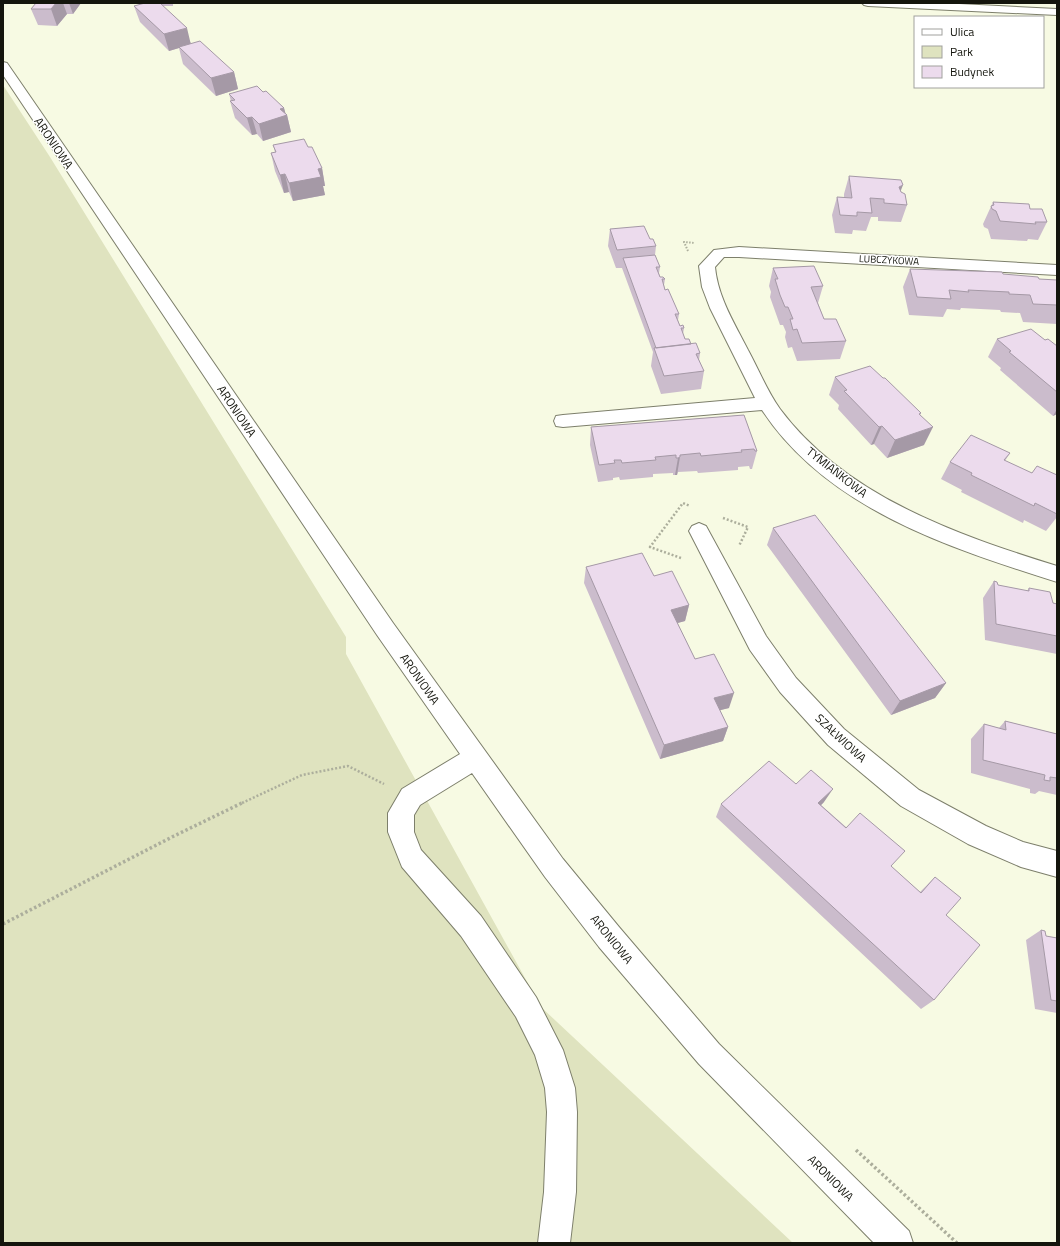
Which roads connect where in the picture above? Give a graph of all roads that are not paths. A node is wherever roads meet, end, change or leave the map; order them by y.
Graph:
1 (868, 3) edge
2 (1057, 12) edge
3 (3, 66) edge
4 (720, 253) joint
5 (1057, 270) edge
6 (767, 403) junction
7 (563, 421) dead end
8 (699, 531) dead end
9 (1057, 574) edge
10 (475, 758) junction
11 (1057, 864) edge
12 (554, 1243) edge
13 (897, 1243) edge

1 - 2 street
3 - 10 street, ARONIOWA
4 - 5 street, LUBCZYKOWA
4 - 6 street, TYMIANKOWA
6 - 7 street
6 - 9 street, TYMIANKOWA
8 - 11 street, SZAŁWIOWA
10 - 12 street
10 - 13 street, ARONIOWA

